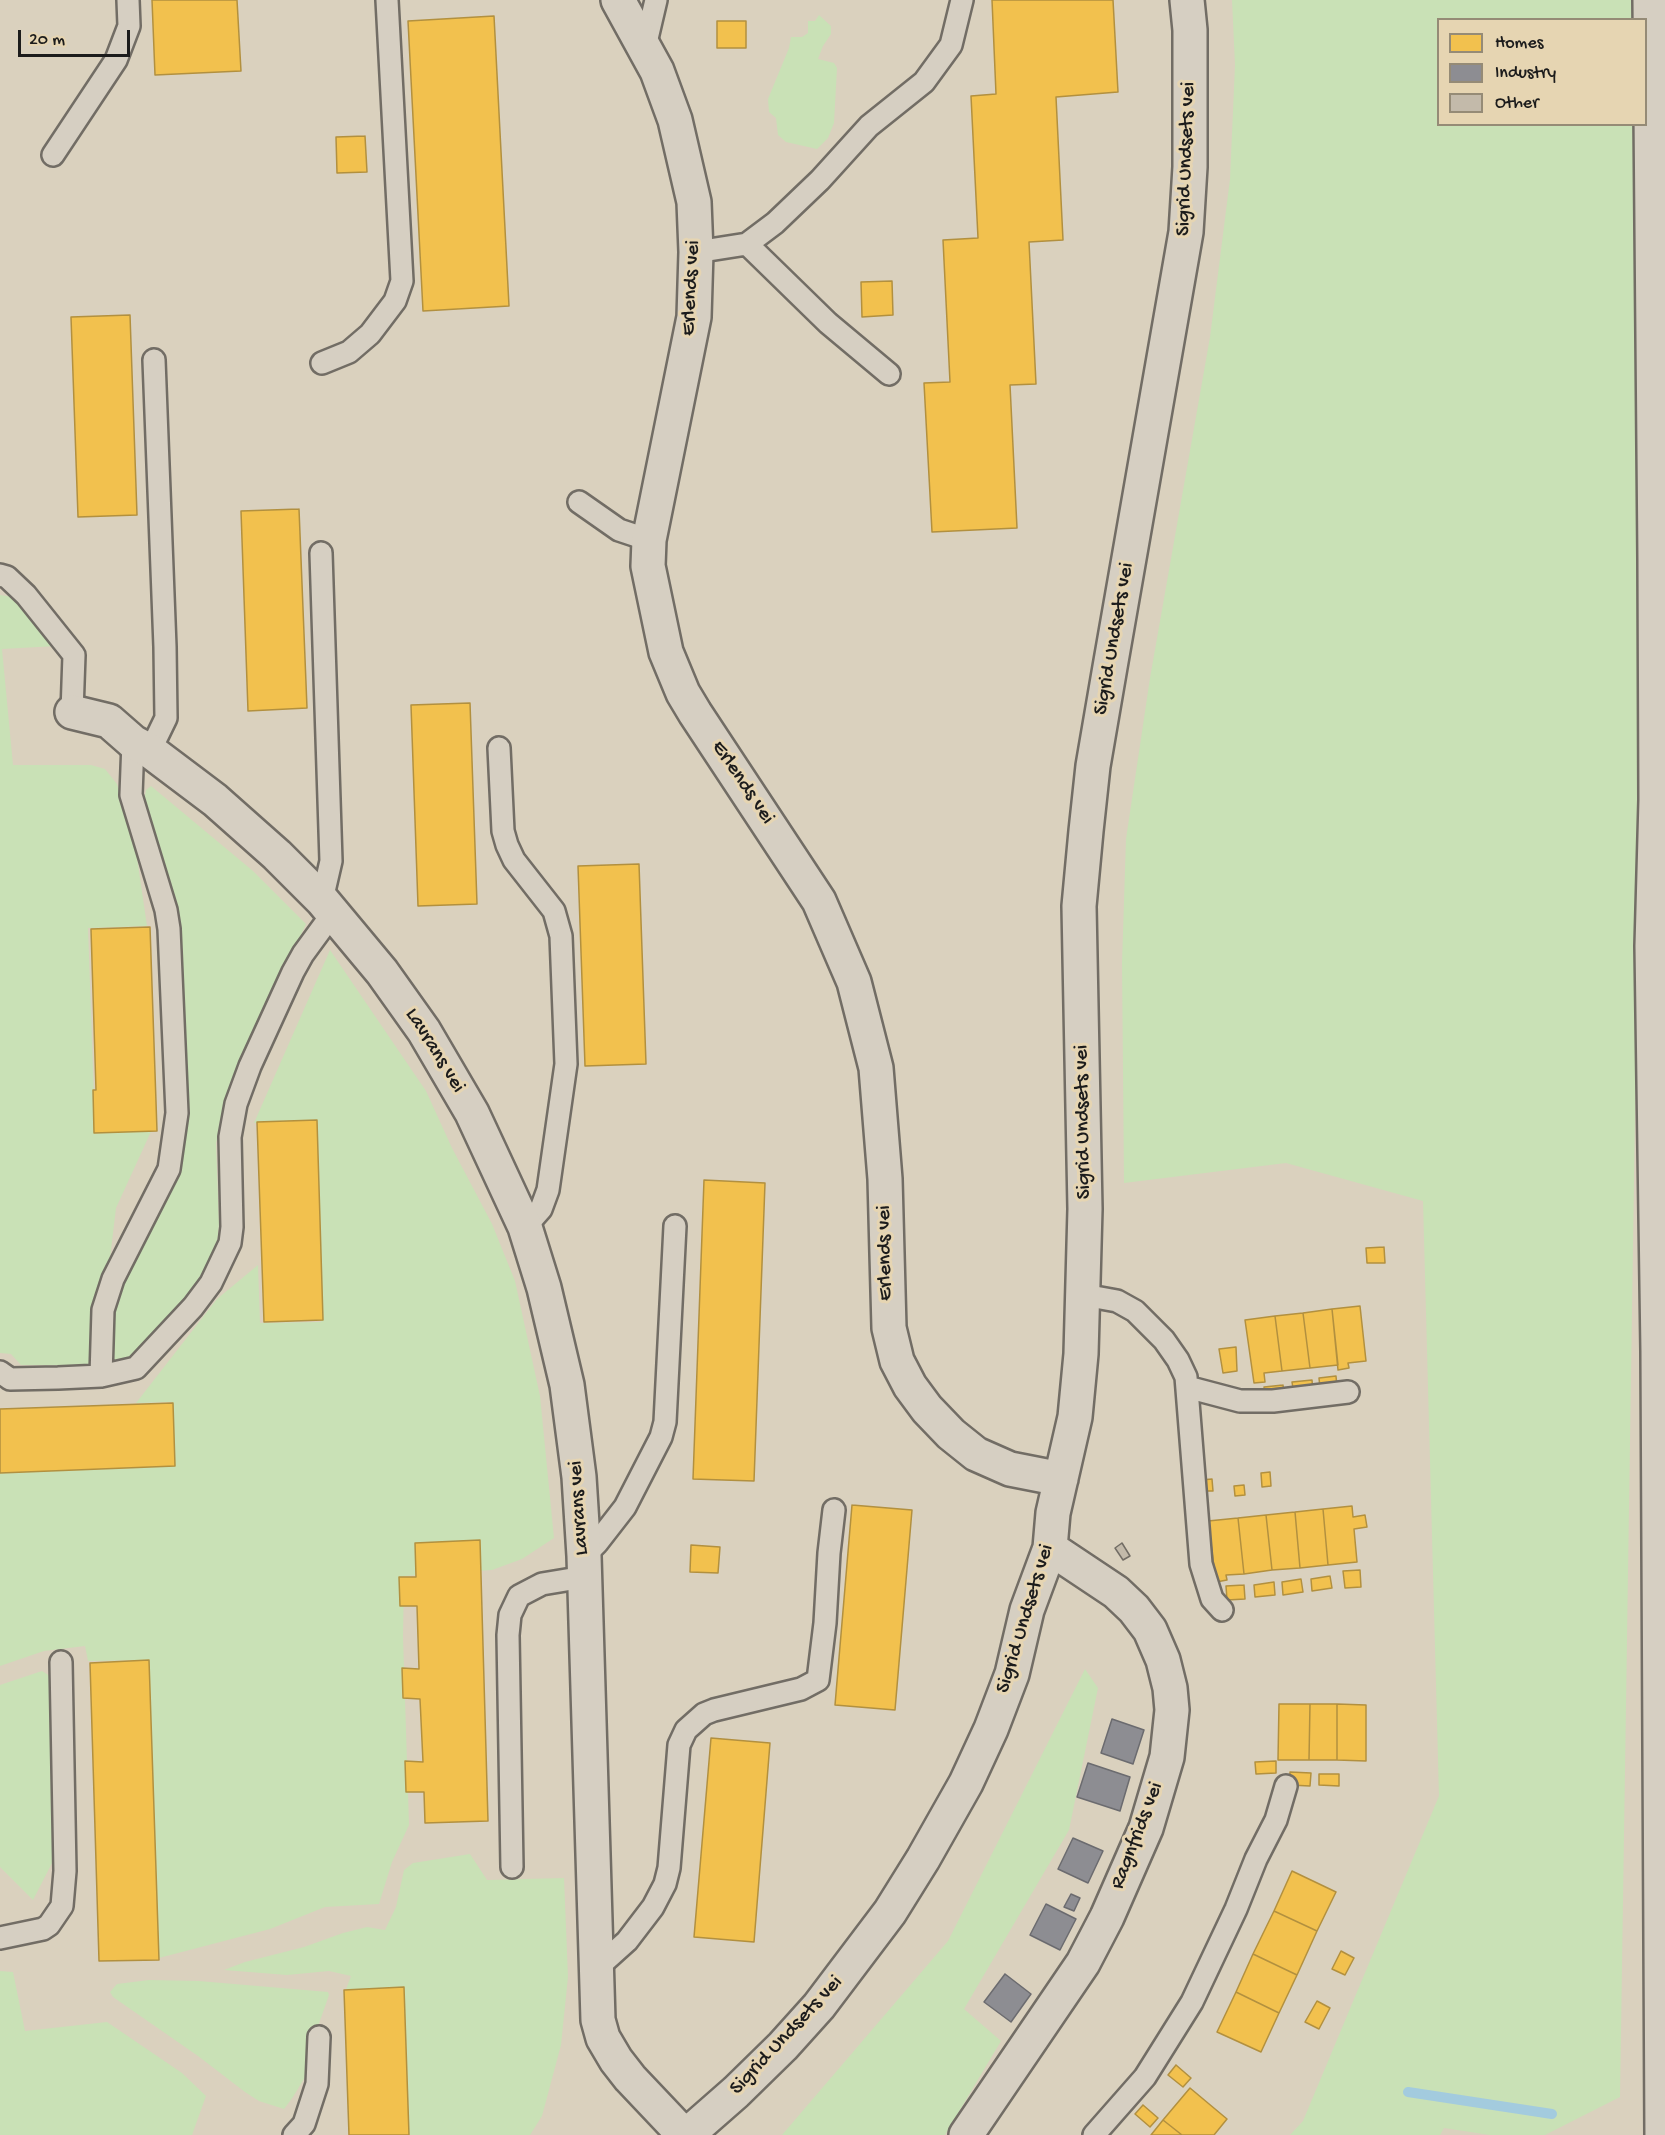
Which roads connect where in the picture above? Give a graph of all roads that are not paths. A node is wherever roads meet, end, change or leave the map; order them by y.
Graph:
1 (128, 0) edge
2 (387, 0) edge
3 (618, 0) edge
4 (656, 0) edge
5 (962, 0) edge
6 (1187, 0) edge
7 (1650, 0) edge
8 (645, 47) junction
9 (1658, 103) edge
10 (53, 155) dead end
11 (747, 244) junction
12 (696, 252) junction
13 (1659, 274) edge
14 (154, 360) dead end
15 (322, 363) dead end
16 (889, 374) dead end
17 (579, 502) dead end
18 (649, 540) junction
19 (321, 554) dead end
20 (1660, 559) edge
21 (0, 575) edge
22 (1660, 670) edge
23 (72, 712) joint
24 (142, 747) junction
25 (499, 748) dead end
26 (1660, 800) edge
27 (327, 906) junction
28 (675, 1226) dead end
29 (525, 1227) junction
30 (1084, 1295) junction
31 (1661, 1350) edge
32 (0, 1372) edge
33 (101, 1376) junction
34 (1187, 1387) junction
35 (1348, 1392) dead end
36 (1061, 1479) junction
37 (834, 1510) dead end
38 (1662, 1521) edge
39 (1050, 1548) junction
40 (584, 1567) junction
41 (1222, 1610) dead end
42 (61, 1662) dead end
43 (1286, 1786) dead end
44 (1663, 1850) edge
45 (512, 1867) dead end
46 (0, 1938) edge
47 (597, 1968) junction
48 (319, 2037) dead end
49 (294, 2135) edge
50 (685, 2135) edge
51 (966, 2135) edge
52 (1094, 2135) edge
53 (1662, 2135) edge

1 - 10 lane
2 - 15 lane
3 - 8 street, Erlends vei
4 - 8 lane
5 - 11 lane
6 - 30 street, Sigrid Undsets vei
7 - 9 street
8 - 12 street, Erlends vei
9 - 13 street
11 - 12 lane
11 - 16 lane
12 - 18 street, Erlends vei
13 - 20 street
14 - 24 lane
17 - 18 lane
18 - 36 street, Erlends vei
19 - 27 lane
20 - 22 street
21 - 23 lane
22 - 26 street
23 - 24 street, Lavrans vei
24 - 27 street, Lavrans vei
24 - 33 lane
25 - 29 lane
26 - 31 street
27 - 29 street, Lavrans vei
27 - 33 lane
28 - 40 lane
29 - 40 street, Lavrans vei
30 - 34 lane
30 - 36 street, Sigrid Undsets vei
31 - 38 street
32 - 33 lane
34 - 35 lane
34 - 41 lane
36 - 39 street, Sigrid Undsets vei
37 - 47 lane
38 - 44 street
39 - 50 street, Sigrid Undsets vei
39 - 51 street, Ragnfrids vei
40 - 45 lane
40 - 47 street, Lavrans vei
42 - 46 lane
43 - 52 lane
44 - 53 street
47 - 50 street, Lavrans vei
48 - 49 lane

